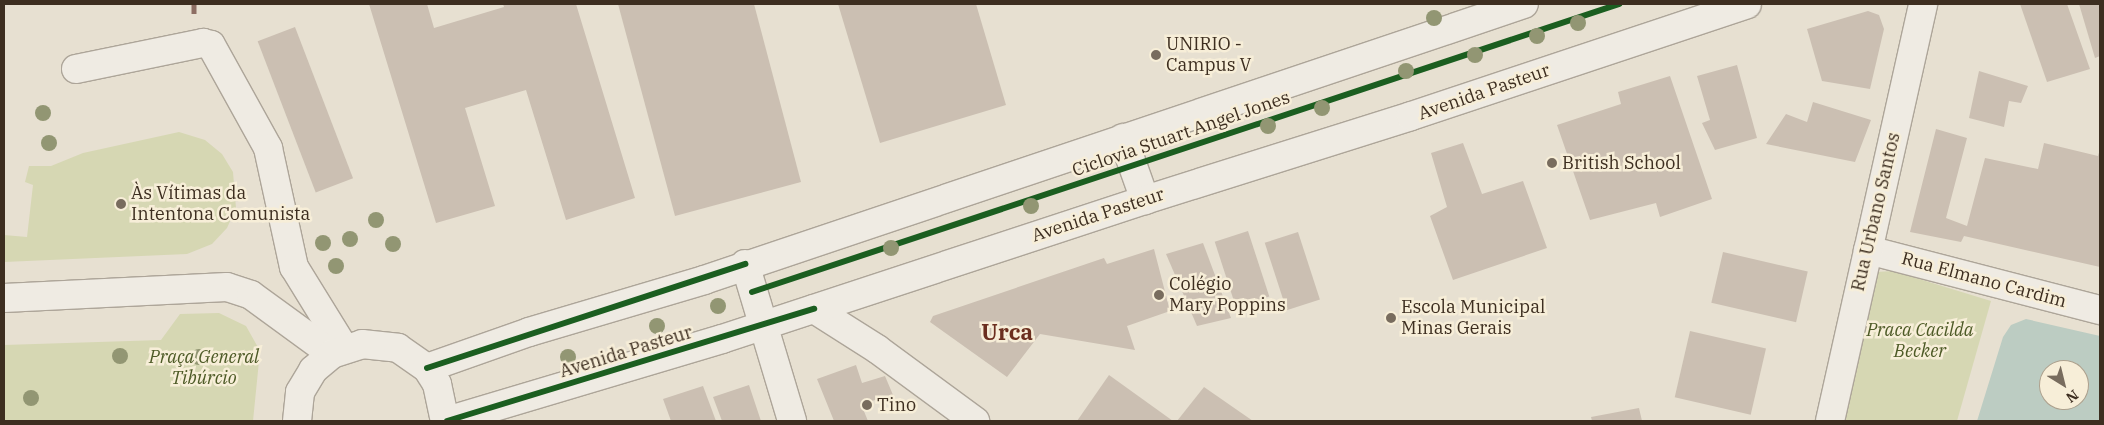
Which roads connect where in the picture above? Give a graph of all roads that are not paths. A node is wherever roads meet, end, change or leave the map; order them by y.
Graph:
1 (1524, 4) edge
2 (1747, 4) edge
3 (1923, 4) edge
4 (76, 69) dead end
5 (1123, 138) junction
6 (1146, 200) junction
7 (1868, 250) junction
8 (745, 264) junction
9 (4, 298) edge
10 (814, 309) junction
11 (2100, 310) edge
12 (763, 325) junction
13 (338, 351) junction
14 (427, 368) junction
15 (297, 421) edge
16 (446, 421) edge
17 (792, 421) edge
18 (975, 421) edge
19 (1830, 421) edge

1 - 5 street
2 - 6 street, Avenida Pasteur
3 - 7 street, Rua Urbano Santos
4 - 13 street
5 - 6 street
5 - 8 street
6 - 10 street, Avenida Pasteur
7 - 11 street, Rua Elmano Cardim
7 - 19 street, Rua Urbano Santos
8 - 12 street
8 - 14 street
9 - 13 street
10 - 12 street, Avenida Pasteur
10 - 18 street
12 - 16 street, Avenida Pasteur
12 - 17 street
13 - 14 street
13 - 15 street
14 - 16 street

